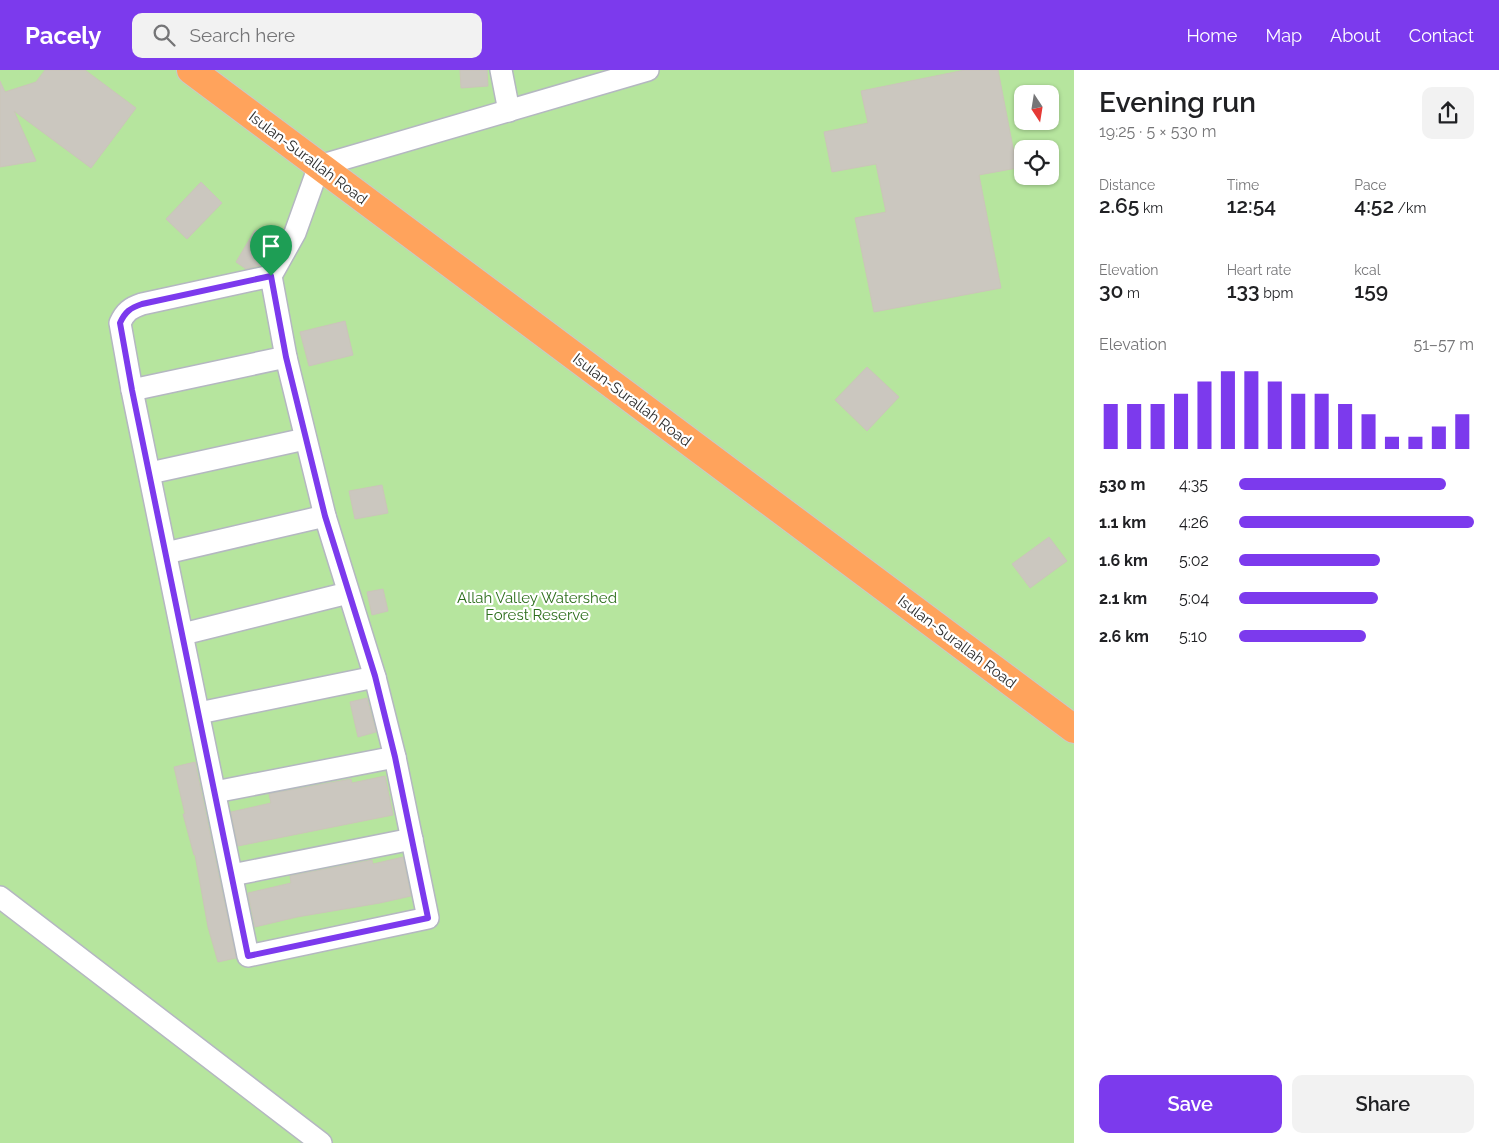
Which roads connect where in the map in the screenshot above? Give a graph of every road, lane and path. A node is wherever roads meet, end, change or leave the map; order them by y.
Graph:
1 (191, 70) edge
2 (501, 70) edge
3 (648, 70) edge
4 (509, 111) junction
5 (320, 166) junction
6 (271, 276) junction
7 (286, 357) junction
8 (132, 390) junction
9 (305, 439) junction
10 (150, 473) junction
11 (325, 516) junction
12 (166, 553) junction
13 (348, 593) junction
14 (183, 634) junction
15 (375, 676) junction
16 (199, 713) junction
17 (1074, 729) edge
18 (395, 757) junction
19 (215, 792) junction
20 (412, 839) junction
21 (232, 875) junction
22 (0, 897) edge
23 (321, 1143) edge

1 - 5 highway, Isulan-Surallah Road
2 - 4 street
3 - 4 street
4 - 5 street
5 - 6 street
5 - 17 highway, Isulan-Surallah Road
6 - 7 street
6 - 8 street
7 - 8 street
7 - 9 street
8 - 10 street
9 - 10 street
9 - 11 street
10 - 12 street
11 - 12 street
11 - 13 street
12 - 14 street
13 - 14 street
13 - 15 street
14 - 16 street
15 - 16 street
15 - 18 street
16 - 19 street
18 - 19 street
18 - 20 street
19 - 21 street
20 - 21 street
20 - 21 street
22 - 23 street

